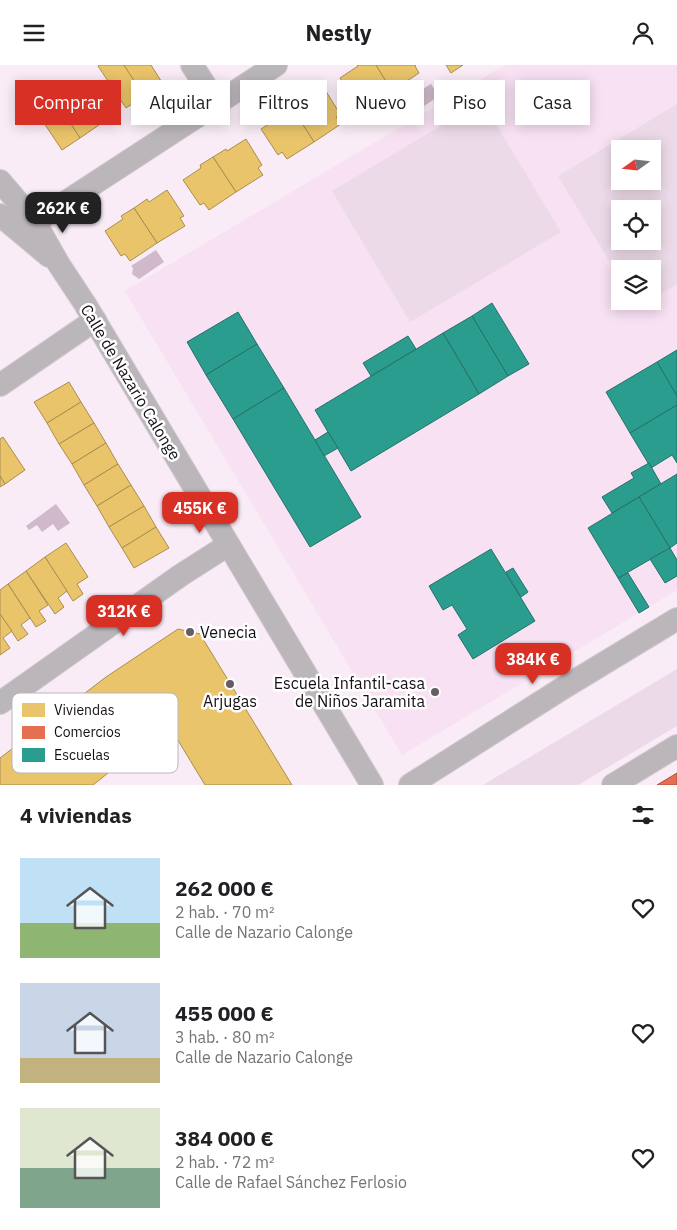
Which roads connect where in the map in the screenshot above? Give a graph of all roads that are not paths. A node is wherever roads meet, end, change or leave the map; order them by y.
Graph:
1 (192, 65) edge
2 (276, 65) edge
3 (202, 80) edge
4 (230, 95) edge
5 (184, 125) edge
6 (0, 181) edge
7 (0, 215) edge
8 (35, 221) junction
9 (58, 263) junction
10 (95, 320) junction
11 (0, 385) edge
12 (228, 545) junction
13 (677, 619) edge
14 (14, 693) edge
15 (12, 694) edge
16 (0, 703) edge
17 (677, 746) edge
18 (372, 785) edge
19 (410, 785) edge
20 (613, 785) edge

1 - 3 street
2 - 4 street
5 - 8 street
6 - 8 street, Calle de Nazario Calonge
7 - 9 street, Calle de Nazario Calonge
8 - 9 street, Calle de Nazario Calonge
9 - 10 street, Calle de Nazario Calonge
10 - 11 street
10 - 12 street, Calle de Nazario Calonge
12 - 14 street
12 - 18 street, Calle de Nazario Calonge
13 - 19 street
15 - 16 street
17 - 20 street

